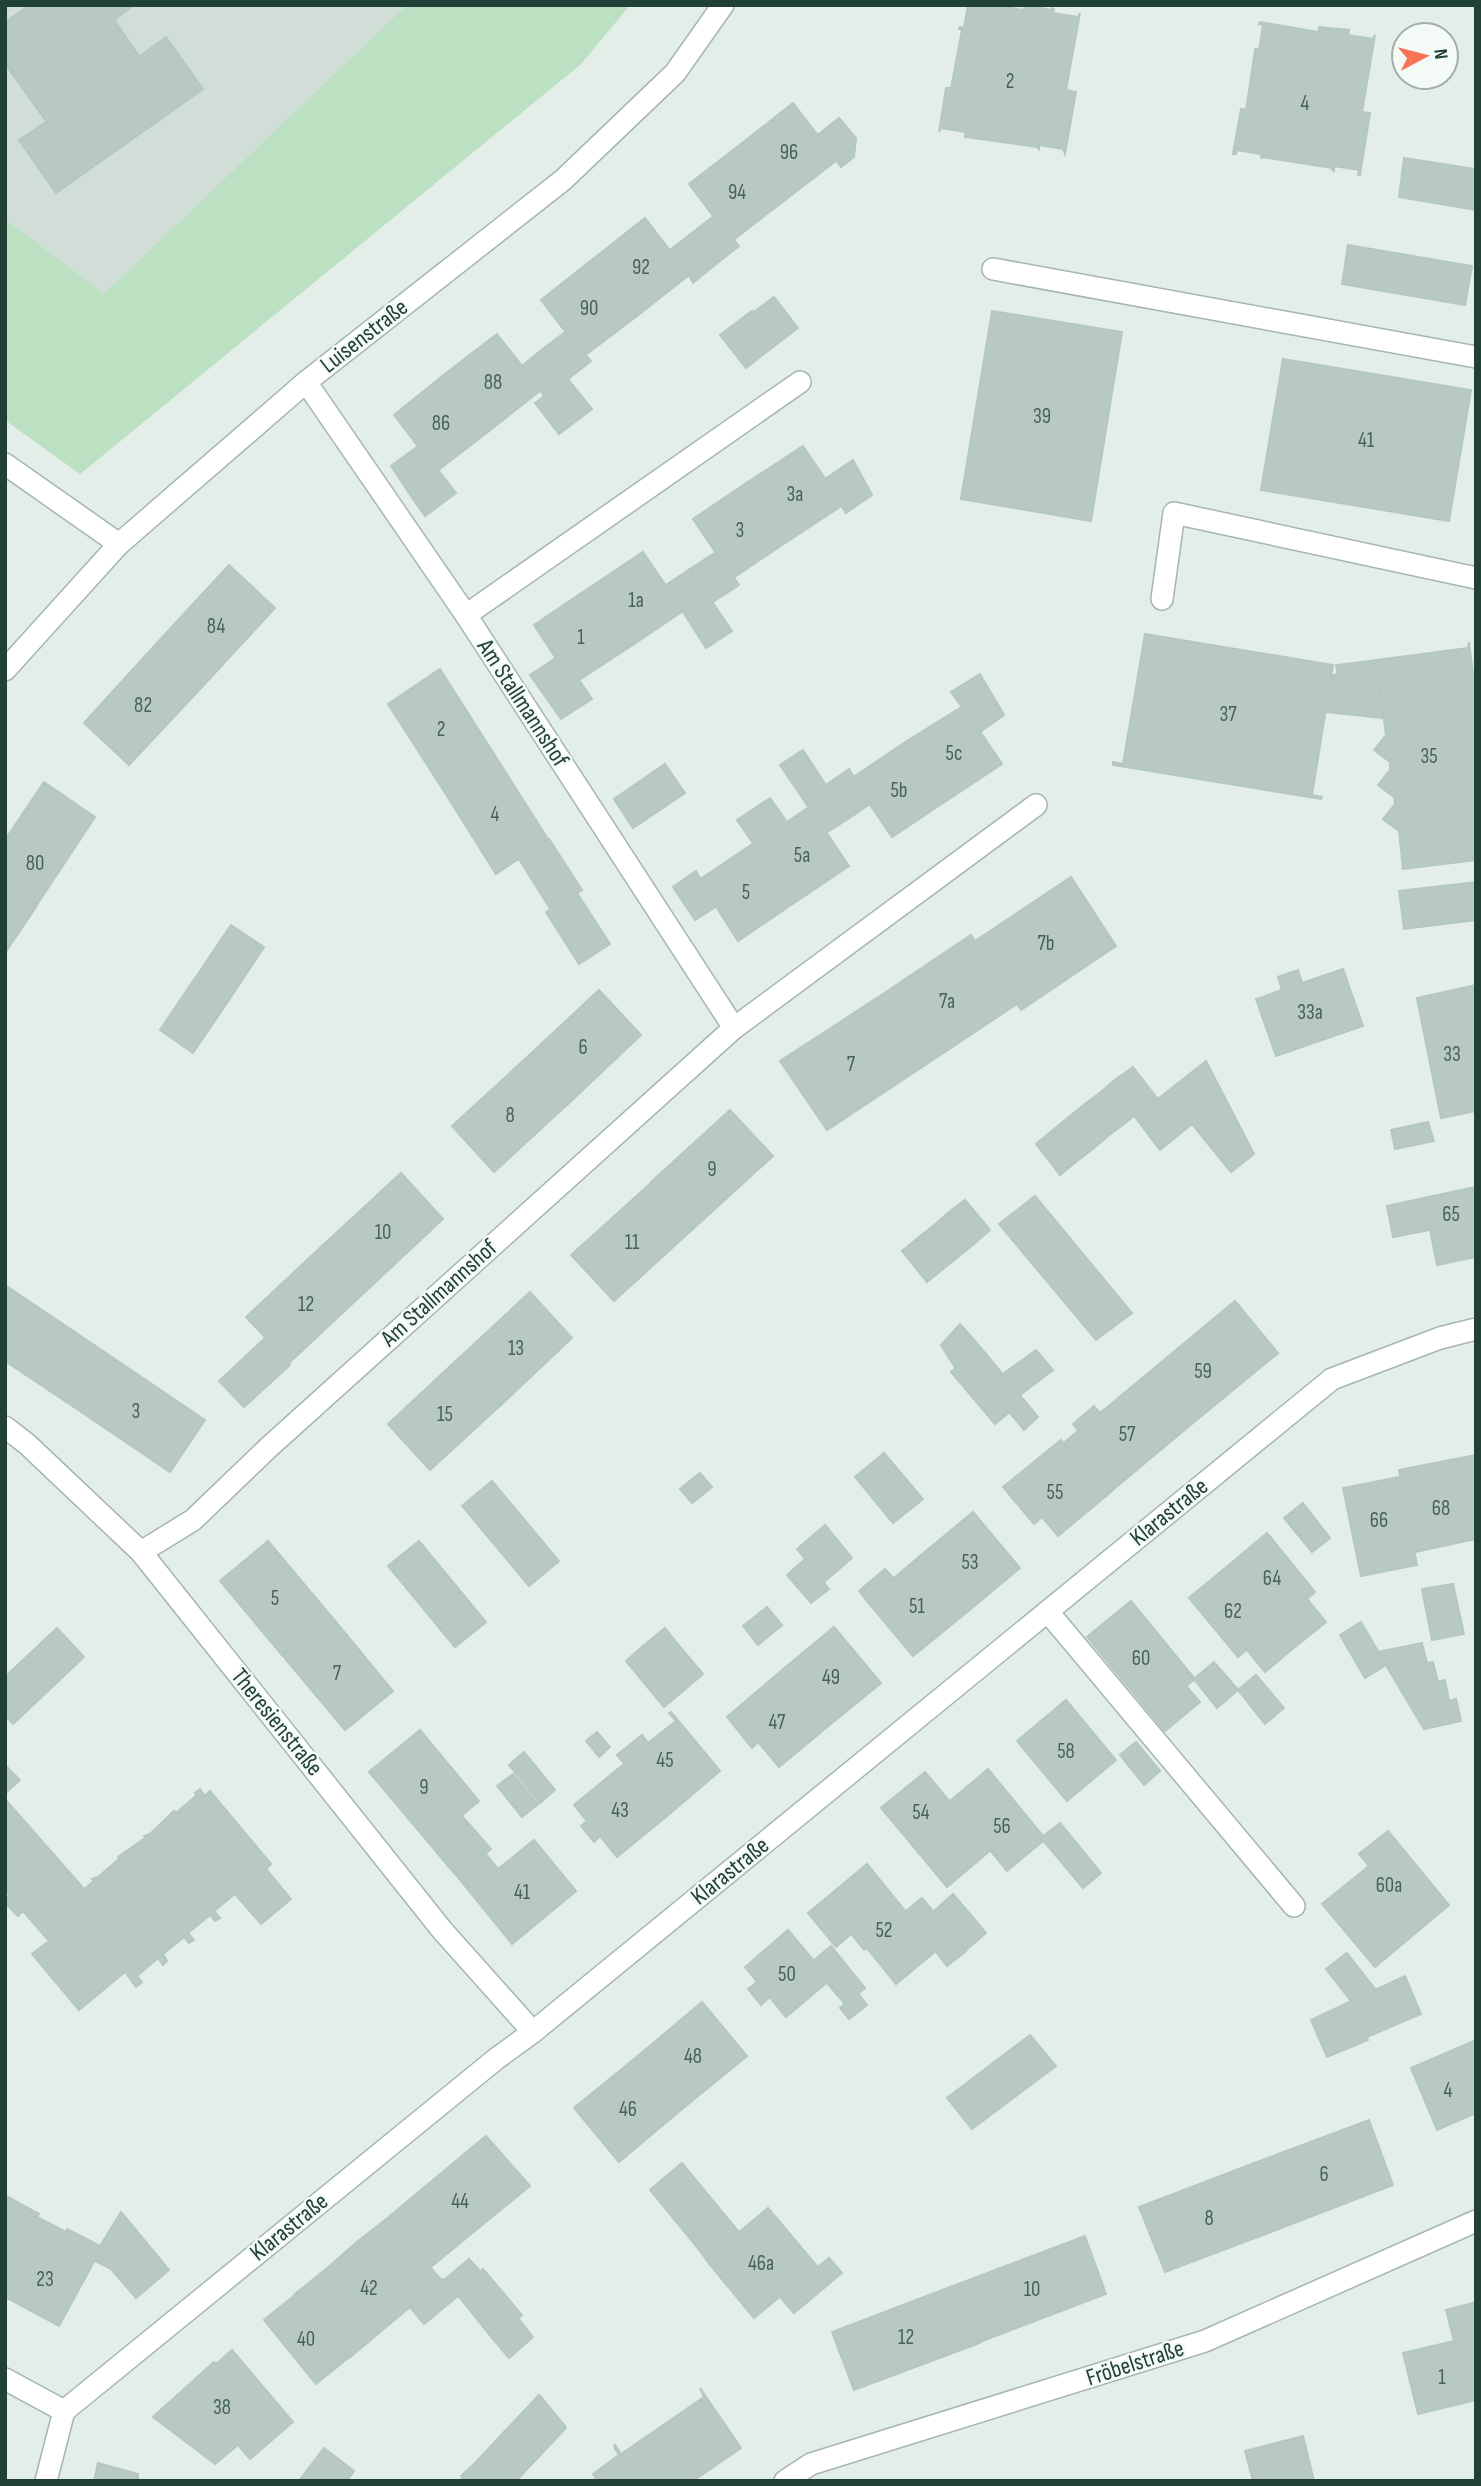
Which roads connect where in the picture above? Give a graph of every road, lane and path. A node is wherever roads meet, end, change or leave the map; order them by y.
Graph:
1 (723, 5) edge
2 (993, 268) dead end
3 (1476, 357) edge
4 (306, 382) junction
5 (800, 382) dead end
6 (5, 464) edge
7 (119, 544) junction
8 (1476, 578) edge
9 (1162, 599) dead end
10 (466, 615) junction
11 (5, 670) edge
12 (1036, 805) dead end
13 (734, 1028) junction
14 (1476, 1329) edge
15 (5, 1427) edge
16 (141, 1552) junction
17 (1048, 1612) junction
18 (1294, 1906) dead end
19 (533, 2032) junction
20 (1476, 2221) edge
21 (5, 2379) edge
22 (64, 2411) junction
23 (46, 2481) edge
24 (785, 2481) edge

1 - 4 street, Luisenstraße
2 - 3 street
4 - 7 street, Luisenstraße
4 - 10 street, Am Stallmannshof
5 - 10 street
6 - 7 street
7 - 11 street, Luisenstraße
8 - 9 street
10 - 13 street, Am Stallmannshof
12 - 13 street, Am Stallmannshof
13 - 16 street, Am Stallmannshof
14 - 17 street, Klarastraße
15 - 16 street, Theresienstraße
16 - 19 street, Theresienstraße
17 - 18 street
17 - 19 street, Klarastraße
19 - 22 street, Klarastraße
20 - 24 street, Fröbelstraße
21 - 22 street
22 - 23 street

